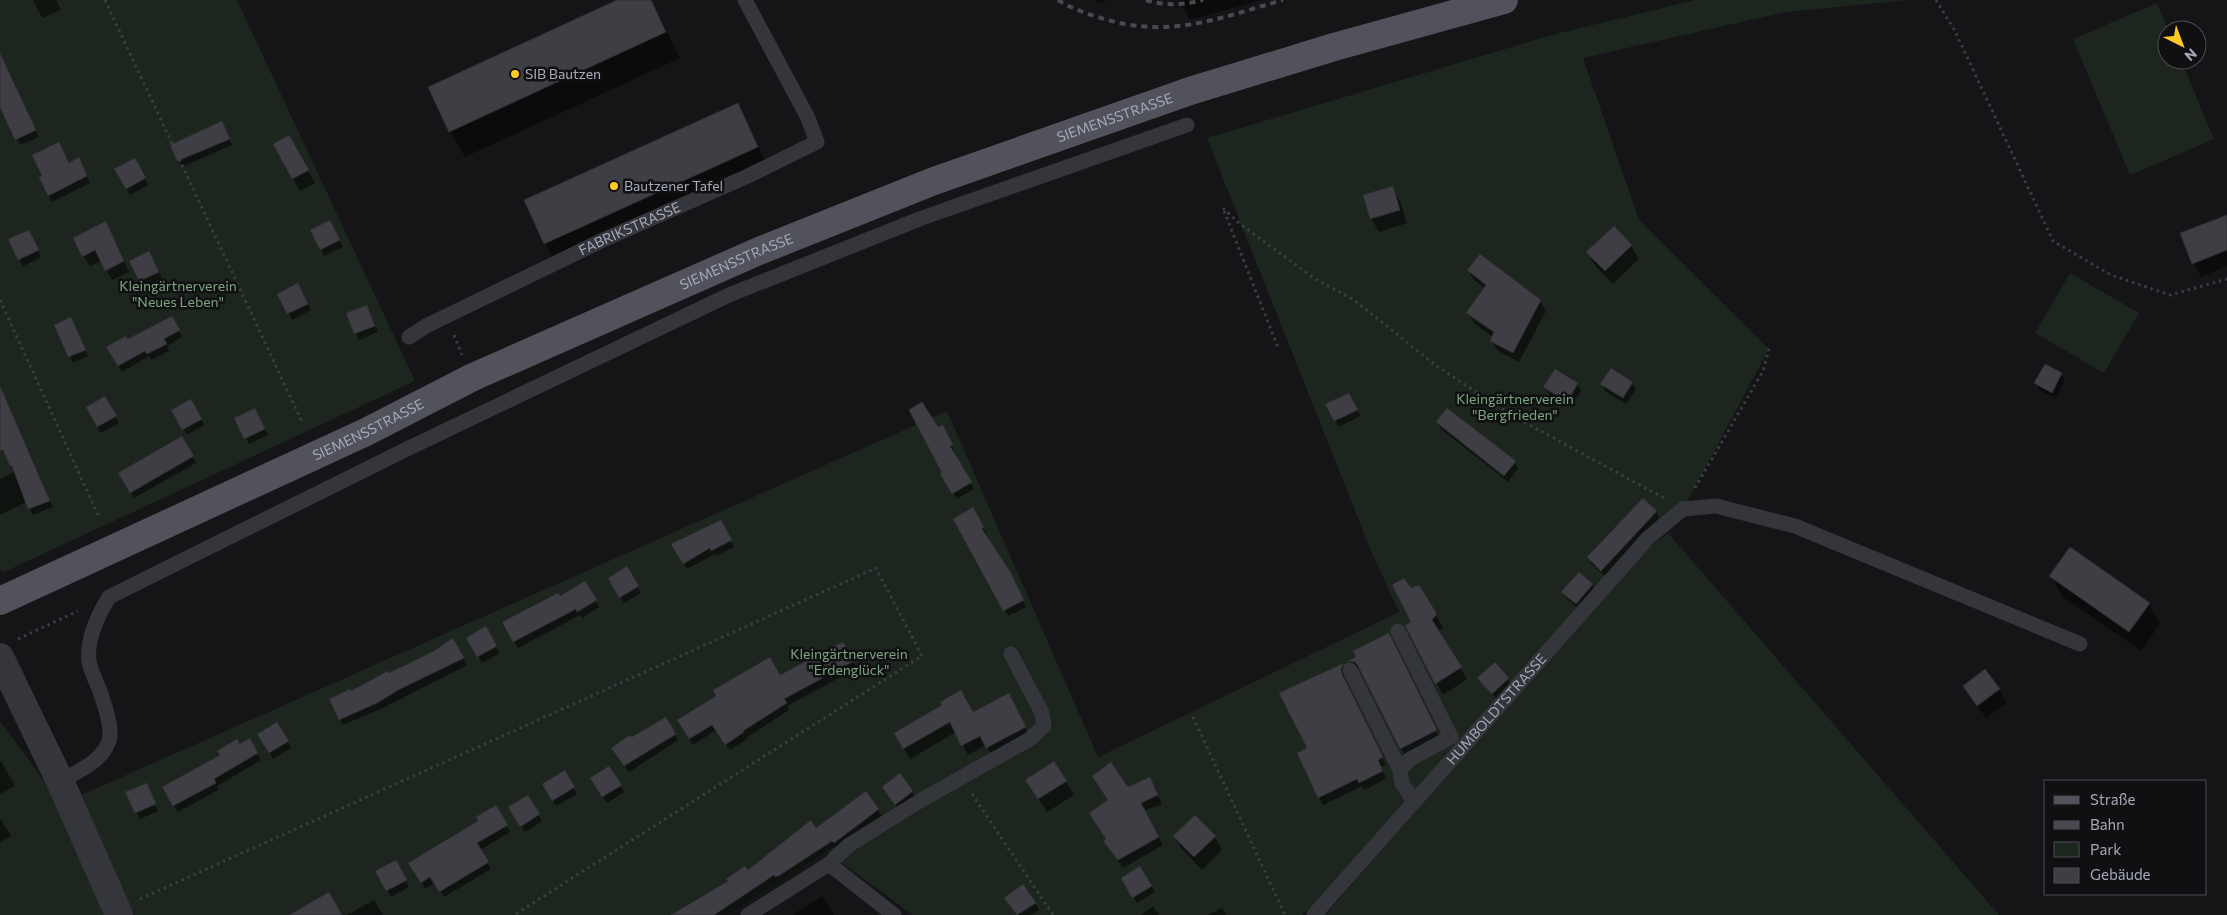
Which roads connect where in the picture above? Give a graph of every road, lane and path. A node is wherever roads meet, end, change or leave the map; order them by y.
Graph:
1 (105, 0) edge
2 (745, 0) edge
3 (1504, 0) edge
4 (1936, 0) edge
5 (1187, 124) dead end
6 (2227, 279) edge
7 (0, 300) edge
8 (446, 316) junction
9 (409, 337) dead end
10 (1769, 349) dead end
11 (1279, 350) dead end
12 (465, 362) dead end
13 (302, 422) dead end
14 (1683, 509) junction
15 (100, 519) dead end
16 (109, 597) junction
17 (0, 601) edge
18 (1398, 632) dead end
19 (27, 634) dead end
20 (2080, 644) dead end
21 (1011, 654) dead end
22 (0, 657) edge
23 (1350, 670) dead end
24 (1193, 717) dead end
25 (1400, 770) junction
26 (962, 779) junction
27 (60, 781) junction
28 (1414, 802) junction
29 (830, 864) junction
30 (118, 912) edge
31 (514, 915) edge
32 (748, 915) edge
33 (894, 915) edge
34 (1053, 915) edge
35 (1285, 915) edge
36 (1314, 915) edge

1 - 13 path
2 - 8 lane, FABRIKSTRASSE
3 - 17 main road, SIEMENSSTRASSE
4 - 6 path
5 - 16 lane
7 - 15 path
8 - 9 lane, FABRIKSTRASSE
8 - 12 path
10 - 14 path
11 - 14 path
14 - 20 lane
14 - 28 lane, HUMBOLDTSTRASSE
16 - 19 path
16 - 27 lane
18 - 25 lane
21 - 26 lane
22 - 27 street
23 - 25 lane
24 - 35 path
25 - 28 lane
26 - 29 lane
26 - 34 path
27 - 30 street
28 - 36 lane, HUMBOLDTSTRASSE
29 - 32 lane
29 - 33 lane
30 - 31 path

